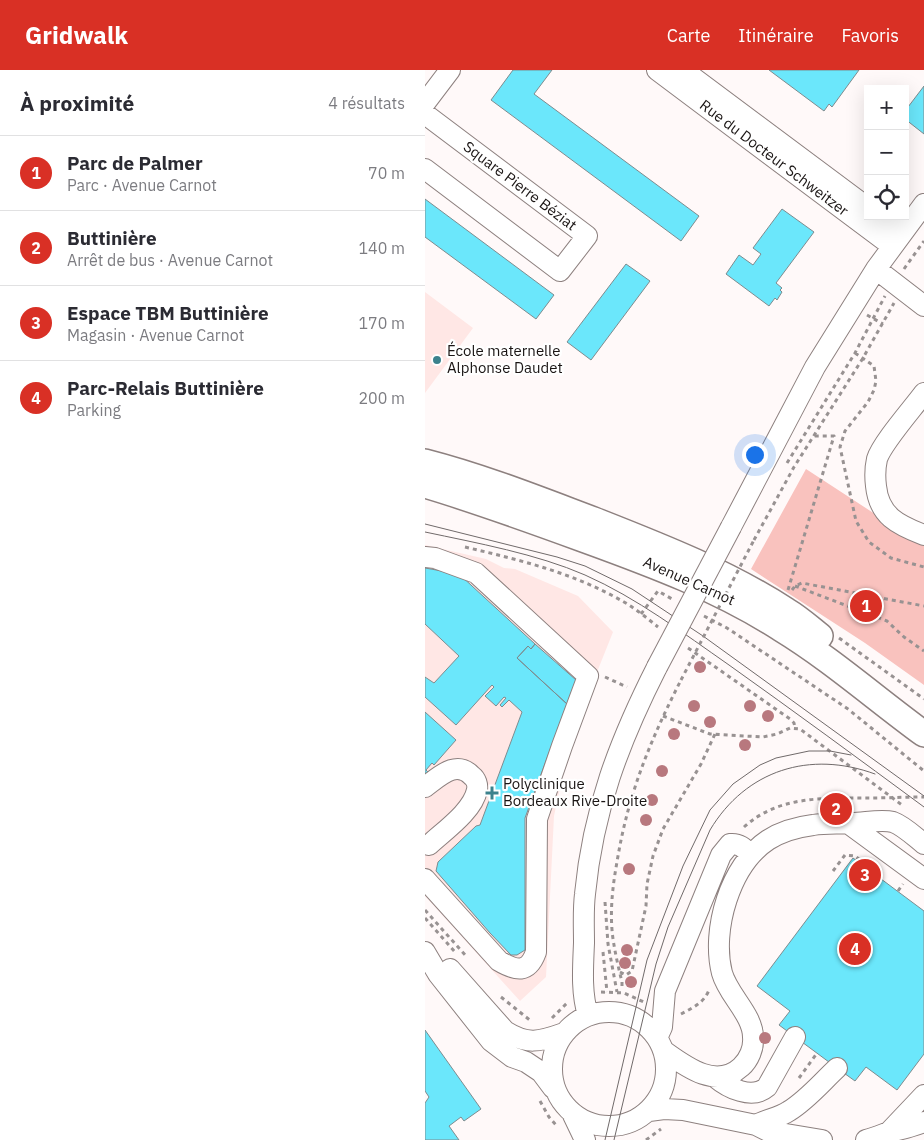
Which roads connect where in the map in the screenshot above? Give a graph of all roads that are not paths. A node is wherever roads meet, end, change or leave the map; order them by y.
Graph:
1 (450, 70) edge
2 (657, 70) edge
3 (683, 70) edge
4 (425, 103) edge
5 (425, 114) edge
6 (780, 152) junction
7 (425, 169) edge
8 (924, 204) edge
9 (864, 205) edge
10 (883, 220) edge
11 (897, 239) junction
12 (876, 269) junction
13 (924, 306) edge
14 (924, 393) edge
15 (425, 462) edge
16 (425, 473) edge
17 (425, 486) edge
18 (425, 496) edge
19 (924, 535) edge
20 (425, 556) edge
21 (826, 635) junction
22 (888, 708) junction
23 (924, 712) edge
24 (924, 734) edge
25 (425, 787) edge
26 (849, 824) junction
27 (924, 844) edge
28 (426, 845) edge
29 (751, 855) junction
30 (425, 879) edge
31 (924, 879) edge
32 (425, 946) edge
33 (425, 952) edge
34 (587, 1015) junction
35 (564, 1033) junction
36 (795, 1037) dead end
37 (660, 1044) junction
38 (837, 1068) dead end
39 (715, 1077) junction
40 (545, 1092) junction
41 (924, 1095) edge
42 (643, 1115) junction
43 (565, 1121) junction
44 (924, 1122) edge
45 (757, 1126) junction
46 (888, 1133) junction
47 (585, 1140) edge
48 (630, 1140) edge
49 (823, 1140) edge
50 (866, 1140) edge

1 - 4 street
2 - 6 street, Rue du Docteur Schweitzer
3 - 6 street, Rue du Docteur Schweitzer
5 - 7 street, Square Pierre Béziat
6 - 9 street, Rue du Docteur Schweitzer
6 - 11 street, Rue du Docteur Schweitzer
8 - 11 street
10 - 11 street
11 - 12 street
12 - 13 street
12 - 34 street, bridge
14 - 19 street
15 - 21 main road
16 - 21 main road, Avenue Carnot
17 - 22 main road, Avenue Carnot
18 - 22 main road
20 - 30 street
21 - 23 main road, Avenue Carnot
22 - 24 main road, Avenue Carnot
25 - 28 street
26 - 27 street
26 - 29 street
26 - 31 street
29 - 37 street
29 - 39 street
32 - 35 street
33 - 40 street
34 - 35 street
34 - 37 street
35 - 40 street
36 - 39 street
37 - 39 street
37 - 42 street
38 - 45 street
40 - 43 street
41 - 46 street
42 - 43 street
42 - 45 street
42 - 48 street
43 - 47 street
44 - 46 street
45 - 49 street
46 - 50 street

